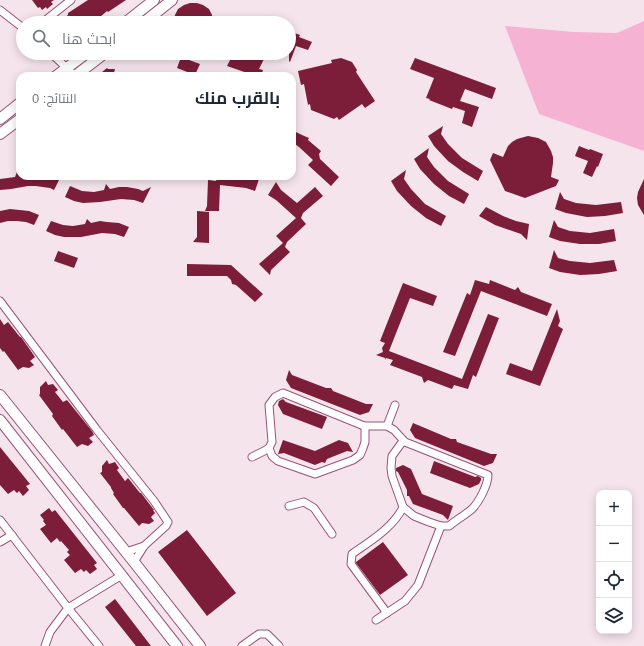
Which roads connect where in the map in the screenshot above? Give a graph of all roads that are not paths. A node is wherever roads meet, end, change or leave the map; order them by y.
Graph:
1 (71, 0) edge
2 (154, 0) edge
3 (172, 0) edge
4 (0, 10) edge
5 (51, 16) edge
6 (134, 16) edge
7 (152, 16) edge
8 (16, 23) edge
9 (58, 60) edge
10 (78, 60) edge
11 (96, 60) edge
12 (67, 68) junction
13 (62, 72) edge
14 (71, 72) edge
15 (80, 72) edge
16 (16, 106) edge
17 (0, 119) edge
18 (16, 122) edge
19 (0, 134) edge
20 (0, 301) edge
21 (0, 395) edge
22 (395, 404) dead end
23 (0, 420) edge
24 (364, 426) junction
25 (387, 426) junction
26 (403, 441) junction
27 (269, 448) junction
28 (252, 457) dead end
29 (289, 506) dead end
30 (403, 507) junction
31 (0, 520) edge
32 (441, 526) junction
33 (332, 534) dead end
34 (12, 536) junction
35 (0, 542) edge
36 (144, 546) junction
37 (126, 552) junction
38 (134, 562) junction
39 (122, 575) junction
40 (68, 608) junction
41 (387, 612) junction
42 (376, 620) dead end
43 (44, 646) edge
44 (99, 646) edge
45 (177, 646) edge
46 (200, 646) edge
47 (242, 646) edge
48 (279, 646) edge

1 - 5 street
2 - 6 main road
3 - 7 main road
4 - 8 street
9 - 12 street
10 - 12 main road
11 - 15 main road
12 - 13 main road
12 - 14 street
16 - 17 main road
18 - 19 main road
20 - 36 street
21 - 37 main road
22 - 25 street
23 - 39 main road
24 - 25 street
24 - 27 street
24 - 27 street
25 - 26 street
26 - 30 street
26 - 32 street
27 - 28 street
29 - 33 street
30 - 32 street
30 - 41 street
31 - 34 street
32 - 41 street
34 - 35 street
34 - 40 street
36 - 37 street
36 - 38 street
37 - 38 main road
38 - 46 main road
39 - 40 street
39 - 45 main road
40 - 43 street
40 - 44 street
41 - 42 street
47 - 48 street

